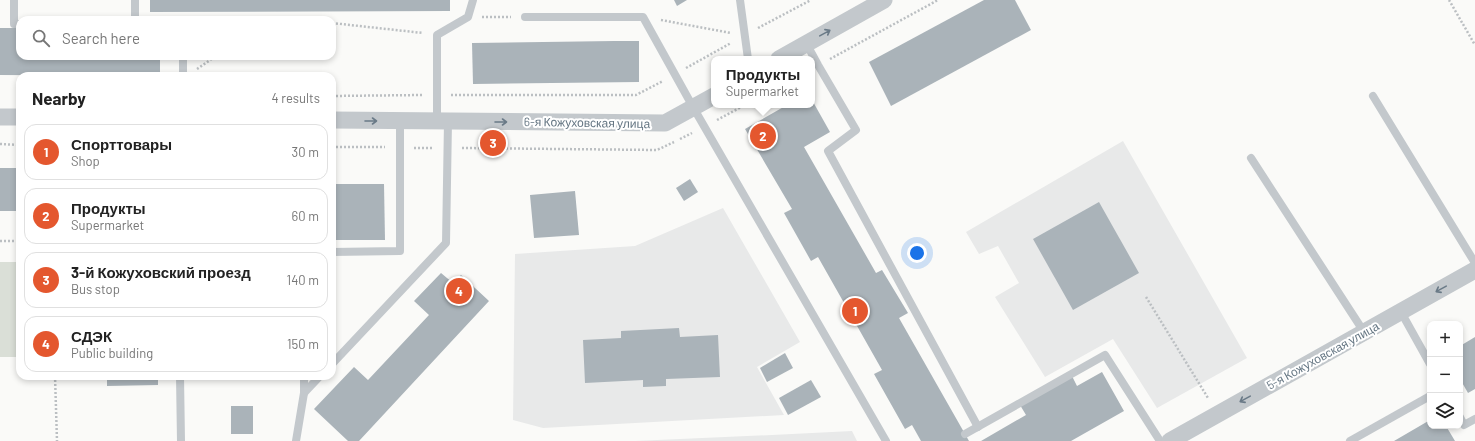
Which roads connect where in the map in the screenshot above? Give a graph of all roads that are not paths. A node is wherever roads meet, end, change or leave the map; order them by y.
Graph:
1 (14, 0) edge
2 (135, 0) edge
3 (473, 0) edge
4 (740, 0) edge
5 (884, 0) edge
6 (135, 16) edge
7 (525, 17) road end
8 (16, 24) edge
9 (806, 43) junction
10 (748, 56) edge
11 (784, 56) edge
12 (813, 56) edge
13 (183, 60) edge
14 (815, 60) edge
15 (183, 72) edge
16 (1373, 96) dead end
17 (711, 98) edge
18 (693, 108) junction
19 (0, 117) edge
20 (16, 117) edge
21 (336, 120) edge
22 (400, 121) junction
23 (442, 121) junction
24 (1251, 158) dead end
25 (336, 252) edge
26 (1475, 263) edge
27 (1475, 270) edge
28 (1401, 312) junction
29 (1364, 332) junction
30 (1427, 359) edge
31 (336, 360) edge
32 (180, 380) edge
33 (304, 380) edge
34 (316, 380) edge
35 (304, 393) junction
36 (1427, 398) edge
37 (1475, 419) edge
38 (1463, 423) edge
39 (978, 427) junction
40 (965, 434) dead end
41 (181, 441) edge
42 (296, 441) edge
43 (886, 441) edge
44 (1160, 441) edge
45 (1170, 441) edge
46 (1350, 441) edge

1 - 8 lane
2 - 6 lane
3 - 23 lane
4 - 10 lane
9 -> 5 street
7 - 18 lane
9 - 11 street
9 - 12 lane
13 - 15 lane
14 - 39 lane
16 - 26 lane
17 - 18 street, 6-я Кожуховская улица
23 -> 18 street, 6-я Кожуховская улица
18 - 43 lane
19 - 20 street
21 -> 22 street, 6-я Кожуховская улица
22 - 23 street, 6-я Кожуховская улица
22 - 25 lane
23 - 31 lane
24 - 29 lane
27 -> 28 street, 5-я Кожуховская улица
28 - 29 street, 5-я Кожуховская улица
28 - 30 lane
29 -> 45 street, 5-я Кожуховская улица
32 - 41 lane
33 - 35 lane
34 - 35 lane
35 - 42 lane
36 - 46 lane
37 - 38 lane
39 - 40 lane
39 - 44 lane

